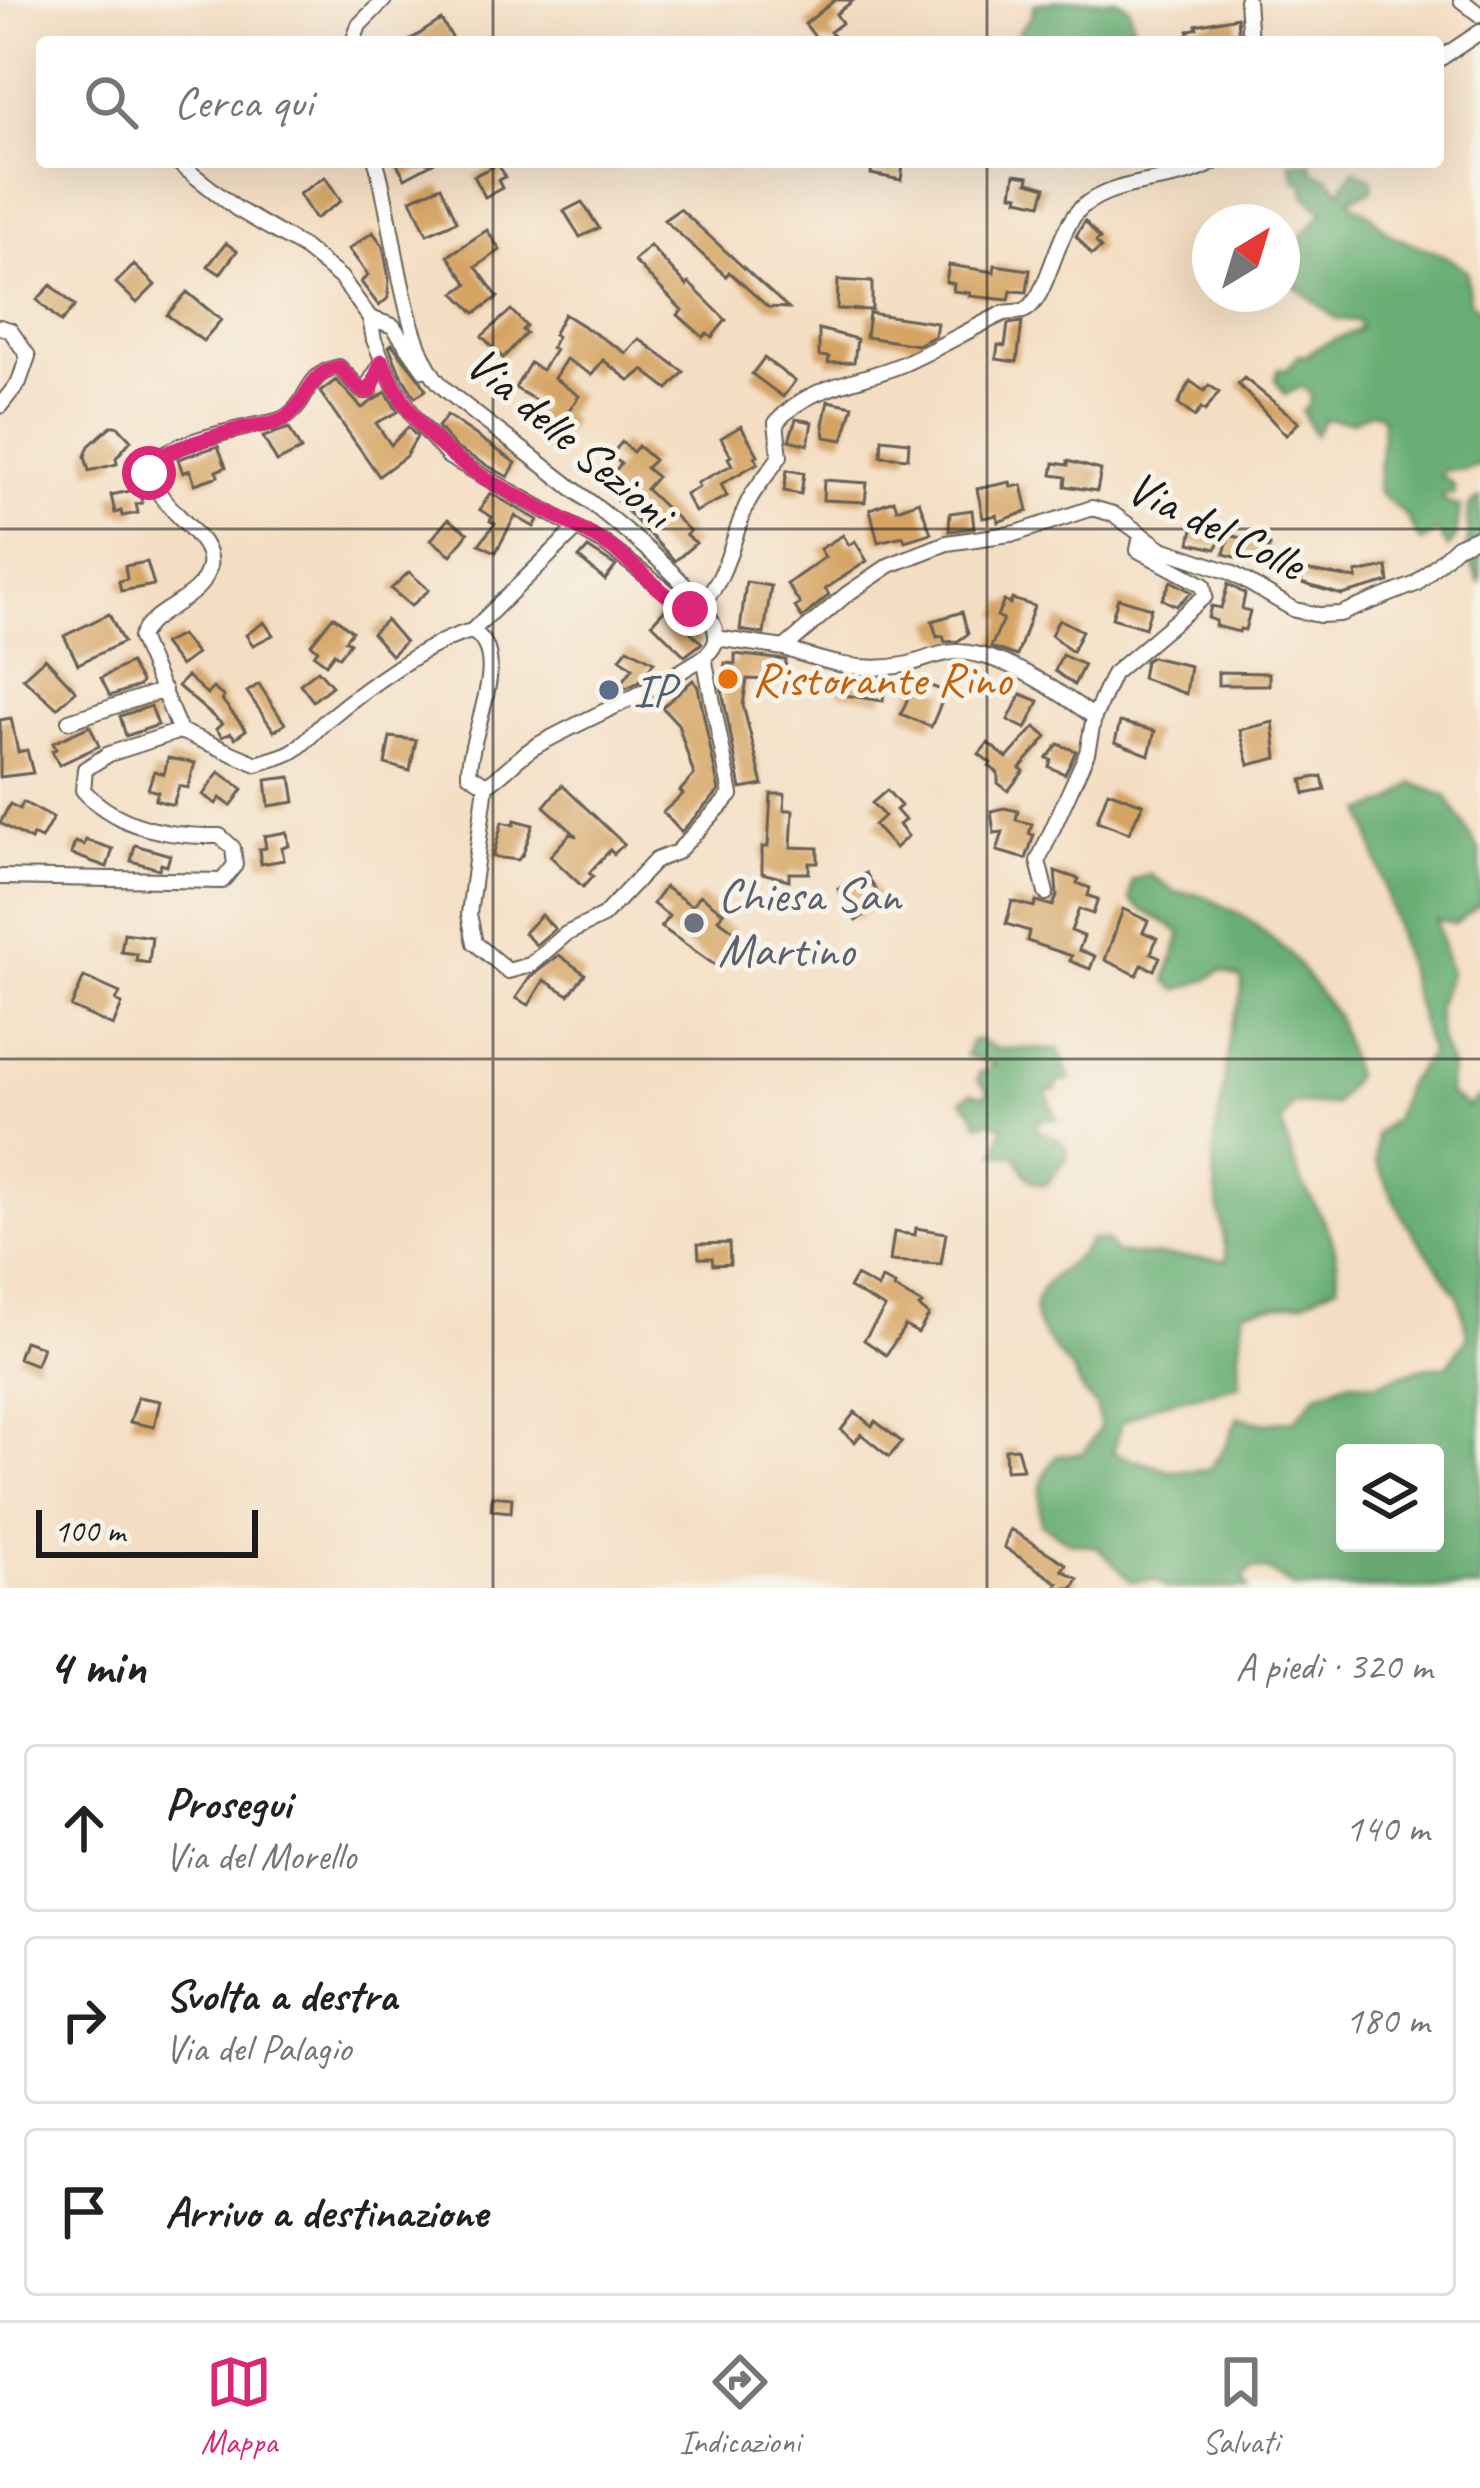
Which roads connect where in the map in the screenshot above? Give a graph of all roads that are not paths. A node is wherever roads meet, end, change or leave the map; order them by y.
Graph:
1 (385, 0) edge
2 (1247, 0) edge
3 (1461, 0) edge
4 (1480, 15) edge
5 (1480, 32) edge
6 (355, 36) edge
7 (1250, 36) edge
8 (1444, 56) edge
9 (185, 168) edge
10 (378, 168) edge
11 (1204, 168) edge
12 (370, 317) junction
13 (0, 327) edge
14 (382, 361) junction
15 (441, 385) junction
16 (0, 406) edge
17 (577, 528) junction
18 (1141, 534) junction
19 (1480, 536) edge
20 (700, 605) junction
21 (472, 631) junction
22 (716, 638) junction
23 (784, 648) junction
24 (704, 657) junction
25 (164, 690) junction
26 (1094, 717) junction
27 (68, 721) dead end
28 (181, 730) junction
29 (486, 785) junction
30 (0, 877) edge
31 (1046, 893) dead end

1 - 6 street
2 - 7 street
3 - 4 street
5 - 8 street
9 - 12 street
10 - 15 street, Via delle Sezioni
11 - 20 street
12 - 14 street
12 - 15 street
13 - 16 street
14 - 17 street
14 - 25 street
15 - 20 street, Via delle Sezioni
17 - 20 street
17 - 21 street
18 - 19 street, Via del Colle
18 - 23 street, Via del Colle
18 - 26 street
20 - 22 street, Via delle Sezioni
21 - 28 street
21 - 29 street
22 - 23 street
22 - 24 street
23 - 26 street
24 - 29 street
24 - 29 street
25 - 27 street
25 - 28 street
26 - 31 street
28 - 30 street

